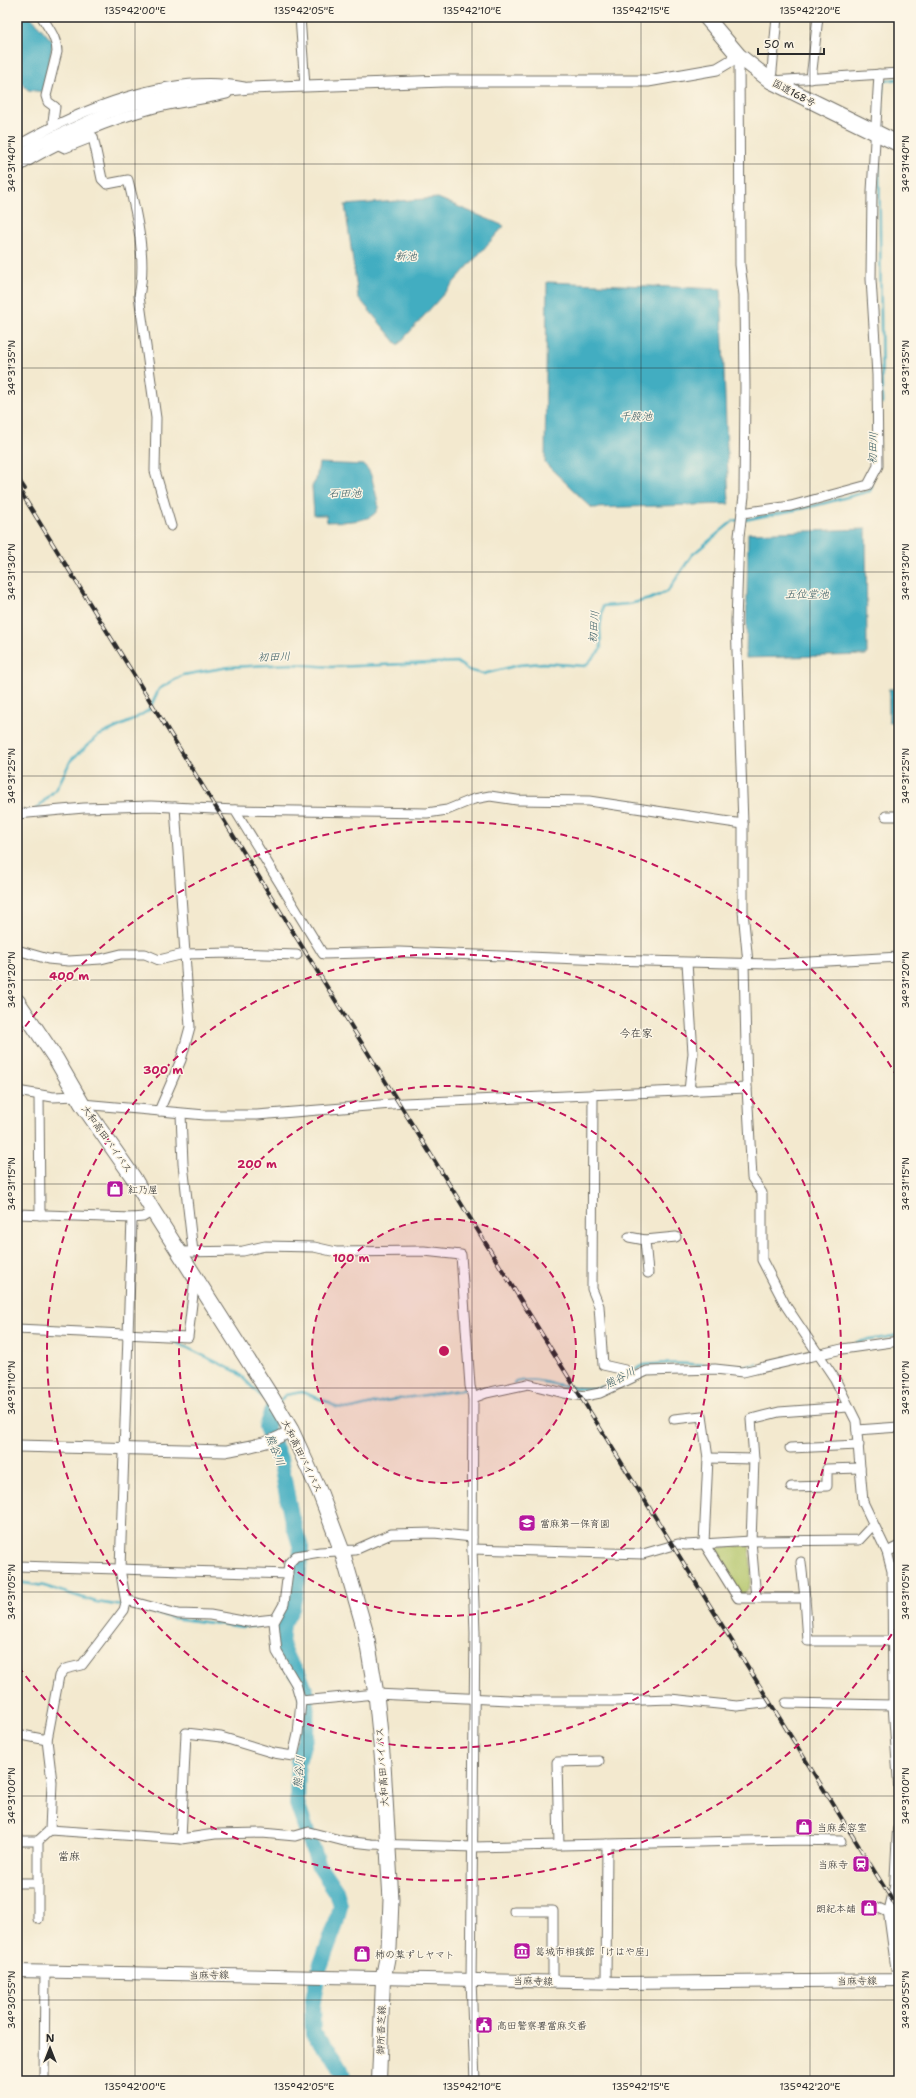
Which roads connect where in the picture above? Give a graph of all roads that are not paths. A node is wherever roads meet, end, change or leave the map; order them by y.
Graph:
1 (42, 17) edge
2 (300, 17) edge
3 (706, 17) edge
4 (777, 17) edge
5 (818, 17) edge
6 (739, 56) junction
7 (899, 73) edge
8 (879, 74) junction
9 (811, 79) junction
10 (771, 81) junction
11 (305, 86) junction
12 (250, 88) junction
13 (54, 126) junction
14 (876, 134) junction
15 (57, 144) junction
16 (899, 144) edge
17 (17, 146) edge
18 (17, 158) edge
19 (17, 168) edge
20 (741, 518) junction
21 (171, 526) dead end
22 (175, 807) junction
23 (235, 810) junction
24 (17, 814) edge
25 (886, 816) dead end
26 (899, 816) edge
27 (743, 824) junction
28 (17, 950) edge
29 (184, 954) junction
30 (298, 955) dead end
31 (899, 957) edge
32 (687, 963) junction
33 (746, 963) junction
34 (17, 1001) edge
35 (747, 1088) junction
36 (17, 1091) edge
37 (689, 1092) junction
38 (593, 1094) junction
39 (39, 1095) junction
40 (80, 1100) junction
41 (159, 1111) junction
42 (181, 1114) junction
43 (153, 1211) junction
44 (17, 1214) edge
45 (40, 1215) junction
46 (132, 1218) junction
47 (629, 1237) dead end
48 (676, 1237) dead end
49 (646, 1240) junction
50 (186, 1252) junction
51 (648, 1273) dead end
52 (195, 1277) junction
53 (17, 1329) edge
54 (128, 1333) junction
55 (899, 1341) edge
56 (820, 1355) junction
57 (632, 1377) junction
58 (473, 1398) junction
59 (848, 1407) junction
60 (674, 1419) dead end
61 (899, 1427) edge
62 (285, 1430) junction
63 (857, 1430) junction
64 (859, 1445) junction
65 (17, 1446) edge
66 (790, 1448) dead end
67 (124, 1450) junction
68 (708, 1458) junction
69 (754, 1459) junction
70 (860, 1468) junction
71 (791, 1487) dead end
72 (873, 1525) junction
73 (472, 1537) junction
74 (752, 1541) junction
75 (704, 1543) junction
76 (899, 1546) edge
77 (472, 1549) junction
78 (342, 1551) junction
79 (887, 1552) junction
80 (801, 1562) dead end
81 (17, 1566) edge
82 (120, 1569) junction
83 (288, 1574) junction
84 (756, 1598) junction
85 (805, 1598) junction
86 (125, 1604) junction
87 (275, 1623) junction
88 (896, 1629) edge
89 (894, 1641) junction
90 (376, 1694) junction
91 (896, 1694) edge
92 (474, 1698) junction
93 (306, 1701) junction
94 (765, 1703) dead end
95 (786, 1703) dead end
96 (893, 1704) junction
97 (17, 1734) edge
98 (47, 1740) junction
99 (599, 1761) dead end
100 (899, 1792) edge
101 (50, 1830) junction
102 (899, 1830) edge
103 (181, 1839) junction
104 (17, 1841) edge
105 (38, 1841) junction
106 (841, 1841) dead end
107 (607, 1844) junction
108 (387, 1845) junction
109 (559, 1845) junction
110 (474, 1846) junction
111 (17, 1883) edge
112 (38, 1883) junction
113 (874, 1906) dead end
114 (514, 1911) dead end
115 (890, 1914) junction
116 (38, 1919) dead end
117 (17, 1971) edge
118 (45, 1971) junction
119 (383, 1979) junction
120 (471, 1980) junction
121 (899, 1981) edge
122 (553, 1982) junction
123 (606, 1982) junction
124 (44, 2081) edge
125 (379, 2081) edge
126 (475, 2081) edge

1 - 13 street
2 - 11 street
3 - 6 highway, 国道168号
4 - 10 street
5 - 9 street
6 - 10 highway, 国道168号
6 - 11 street
6 - 20 street
7 - 8 street
8 - 9 street
8 - 14 street
9 - 10 street
10 - 14 highway, 国道168号
11 - 12 street
12 - 13 street
12 - 15 street
12 - 18 street
13 - 17 street
14 - 16 highway, 国道168号
14 - 20 street
15 - 19 street
15 - 21 street
20 - 27 street
22 - 23 street
22 - 24 street
22 - 29 street
23 - 27 street
23 - 32 street
25 - 26 street
27 - 33 street
28 - 29 street
29 - 30 street
29 - 41 street
31 - 33 street
32 - 33 street
32 - 37 street
33 - 35 street
34 - 40 highway, 大和高田バイパス
35 - 37 street
35 - 56 street
36 - 39 street
37 - 38 street
38 - 42 street
38 - 57 street
39 - 40 street
39 - 45 street
40 - 41 street
40 - 43 highway, 大和高田バイパス
41 - 42 street
42 - 50 street
43 - 46 street
43 - 50 highway, 大和高田バイパス
44 - 45 street
45 - 46 street
46 - 54 street
47 - 49 street
48 - 49 street
49 - 51 street
50 - 52 highway, 大和高田バイパス
50 - 58 street
52 - 54 street
52 - 62 highway, 大和高田バイパス
53 - 54 street
54 - 67 street
55 - 56 street
56 - 57 street
56 - 59 street
57 - 58 street
58 - 73 street
59 - 63 street
59 - 69 street
60 - 68 street
61 - 63 street
62 - 67 street
62 - 78 highway, 大和高田バイパス
63 - 64 street
64 - 66 street
64 - 70 street
65 - 67 street
67 - 82 street
68 - 69 street
68 - 75 street
69 - 74 street
70 - 71 street
70 - 72 street
72 - 74 street
72 - 79 street
73 - 77 street
73 - 78 street
74 - 75 street
74 - 84 street
75 - 77 street
75 - 84 street
76 - 79 street
77 - 92 street
78 - 83 street
78 - 90 highway, 大和高田バイパス
79 - 88 street
80 - 85 street
81 - 82 street
82 - 83 street
82 - 86 street
83 - 87 street
84 - 85 street
85 - 89 street
86 - 87 street
86 - 98 street
87 - 93 street
88 - 89 street
89 - 91 street
90 - 92 street
90 - 93 street
90 - 108 highway, 大和高田バイパス
91 - 96 street
92 - 94 street
92 - 110 street
93 - 103 street
95 - 96 street
96 - 100 street
97 - 98 street
98 - 101 street
99 - 109 street
101 - 103 street
101 - 105 street
102 - 115 main road, 当麻寺線
103 - 108 street
104 - 105 street
105 - 112 street
106 - 107 street
107 - 109 street
107 - 123 street
108 - 110 street
108 - 119 highway, 大和高田バイパス
109 - 110 street
110 - 120 street
111 - 112 street
112 - 116 street
113 - 115 street
114 - 122 street
115 - 121 main road, 当麻寺線
117 - 118 main road, 当麻寺線
118 - 119 main road, 当麻寺線
118 - 124 street
119 - 120 main road, 当麻寺線
119 - 125 main road, 御所香芝線
120 - 122 main road, 当麻寺線
120 - 126 street
121 - 123 main road, 当麻寺線
122 - 123 main road, 当麻寺線

